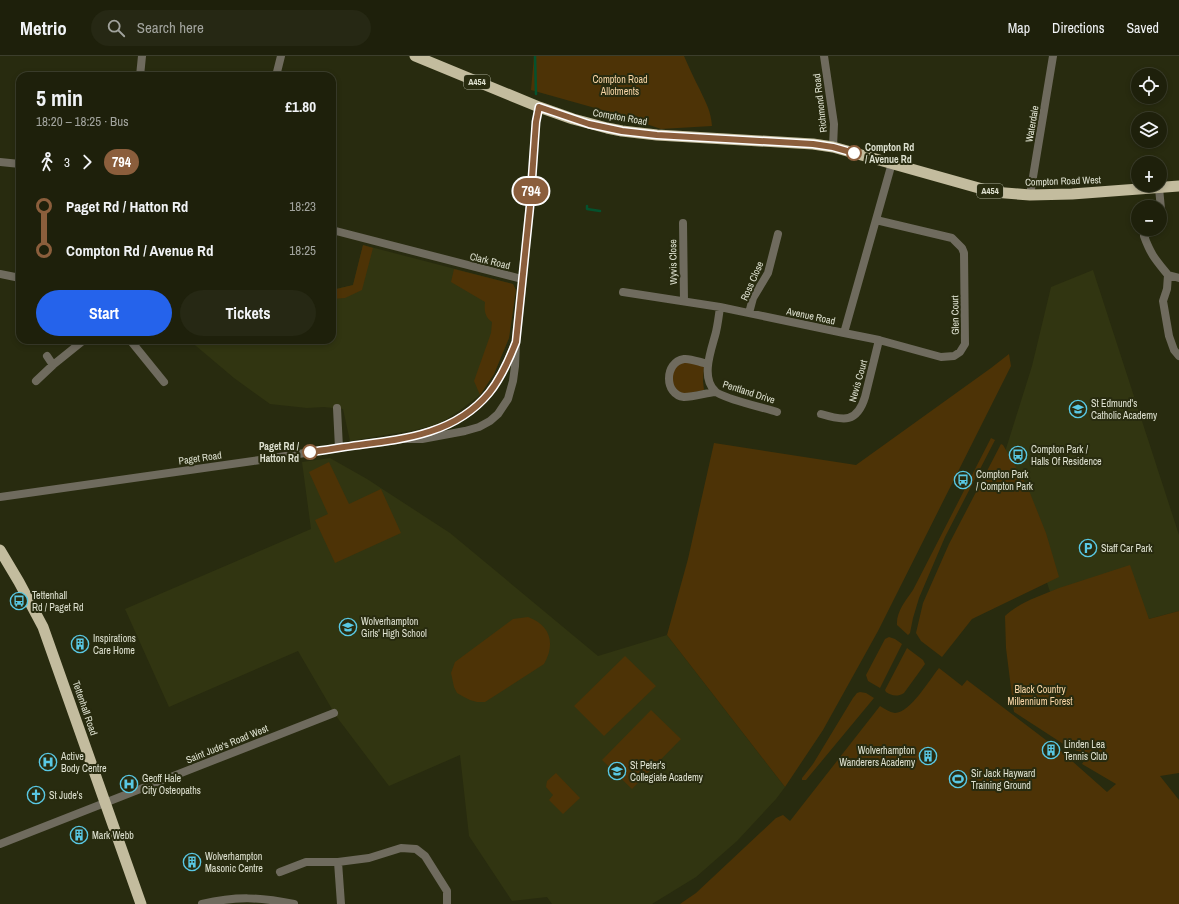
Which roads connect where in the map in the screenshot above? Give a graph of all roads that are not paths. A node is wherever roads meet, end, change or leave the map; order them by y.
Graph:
1 (142, 56) edge
2 (282, 56) edge
3 (415, 56) edge
4 (824, 56) edge
5 (1053, 56) edge
6 (140, 72) edge
7 (277, 72) edge
8 (539, 107) junction
9 (833, 147) junction
10 (0, 162) edge
11 (16, 164) edge
12 (892, 164) junction
13 (1179, 186) edge
14 (1167, 187) edge
15 (1131, 190) edge
16 (1030, 195) junction
17 (876, 220) junction
18 (683, 223) dead end
19 (336, 231) edge
20 (778, 234) dead end
21 (1144, 236) edge
22 (0, 274) edge
23 (1168, 275) junction
24 (16, 277) edge
25 (1179, 278) edge
26 (522, 279) junction
27 (623, 292) dead end
28 (684, 301) junction
29 (720, 307) junction
30 (749, 313) junction
31 (844, 333) junction
32 (879, 340) junction
33 (516, 342) junction
34 (79, 344) edge
35 (133, 344) edge
36 (47, 356) dead end
37 (1179, 356) edge
38 (708, 364) junction
39 (53, 365) junction
40 (36, 381) dead end
41 (164, 382) dead end
42 (715, 392) junction
43 (337, 408) dead end
44 (777, 412) dead end
45 (822, 414) dead end
46 (403, 439) junction
47 (339, 448) junction
48 (0, 497) edge
49 (0, 550) edge
50 (334, 713) dead end
51 (105, 803) junction
52 (0, 844) edge
53 (338, 862) junction
54 (280, 872) dead end
55 (142, 904) edge
56 (202, 904) edge
57 (294, 904) edge
58 (340, 904) edge
59 (447, 904) edge

1 - 6 street
2 - 7 street
3 - 8 highway, Compton Road / A454
4 - 9 street, Richmond Road
5 - 16 street, Waterdale
8 - 9 highway, Compton Road / A454
8 - 26 street, Clark Road
9 - 12 highway, Compton Road West / A454
10 - 11 street
12 - 16 highway, Compton Road West / A454
12 - 17 street, Avenue Road
13 - 14 highway, Compton Road West / A454
15 - 16 highway, Compton Road West / A454
17 - 31 street, Avenue Road
17 - 32 street, Glen Court
18 - 28 street, Wyvis Close
19 - 26 street, Clark Road
20 - 30 street, Ross Close
21 - 23 street
22 - 24 street
23 - 25 street
23 - 37 street
26 - 33 street, Paget Road
27 - 28 street, Avenue Road
28 - 29 street, Avenue Road
29 - 30 street, Avenue Road
29 - 38 street, Pentland Drive
30 - 31 street, Avenue Road
31 - 32 street, Glen Court
32 - 45 street, Nevis Court
33 - 46 street, Paget Road
33 - 46 street, Paget Road
34 - 39 street
35 - 41 street
36 - 39 street
38 - 42 street, Pentland Drive
38 - 42 street, Pentland Drive
39 - 40 street
42 - 44 street, Pentland Drive
43 - 47 street
46 - 47 street, Paget Road
47 - 48 street, Paget Road
49 - 51 highway, Tettenhall Road
50 - 51 street, Saint Jude's Road West
51 - 52 street, Saint Jude's Road West
51 - 55 highway, Tettenhall Road
53 - 54 street
53 - 58 street
53 - 59 street
56 - 57 street

